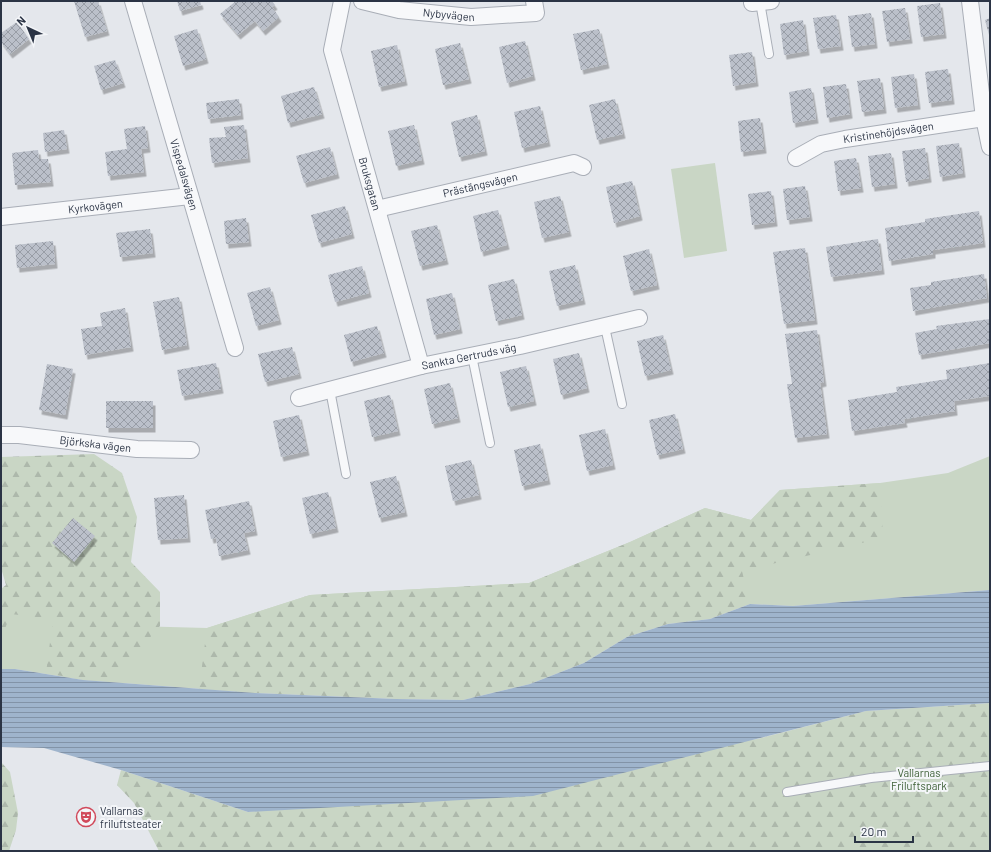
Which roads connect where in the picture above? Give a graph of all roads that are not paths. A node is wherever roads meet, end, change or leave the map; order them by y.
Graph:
1 (133, 1) edge
2 (342, 1) edge
3 (362, 1) edge
4 (970, 1) edge
5 (761, 2) edge
6 (535, 7) edge
7 (769, 54) dead end
8 (984, 118) junction
9 (990, 147) edge
10 (796, 158) dead end
11 (583, 167) dead end
12 (190, 196) junction
13 (377, 209) junction
14 (1, 217) edge
15 (639, 318) dead end
16 (605, 327) junction
17 (235, 348) dead end
18 (472, 356) junction
19 (422, 366) junction
20 (330, 390) junction
21 (299, 398) dead end
22 (622, 404) dead end
23 (1, 436) edge
24 (490, 443) dead end
25 (191, 450) dead end
26 (346, 474) dead end
27 (990, 766) edge
28 (787, 792) dead end

1 - 12 street, Vispedalsvägen
2 - 13 street, Bruksgatan
3 - 6 street, Nybyvägen
4 - 8 street
5 - 7 lane
8 - 9 street
8 - 10 street, Kristinehöjdsvägen
11 - 13 street, Prästängsvägen
12 - 14 street, Kyrkovägen
12 - 17 street, Vispedalsvägen
13 - 19 street, Bruksgatan
15 - 16 street, Sankta Gertruds väg
16 - 18 street, Sankta Gertruds väg
16 - 22 lane
18 - 19 street, Sankta Gertruds väg
18 - 24 lane
19 - 20 street, Sankta Gertruds väg
20 - 21 street, Sankta Gertruds väg
20 - 26 lane
23 - 25 street, Björkska vägen
27 - 28 lane

